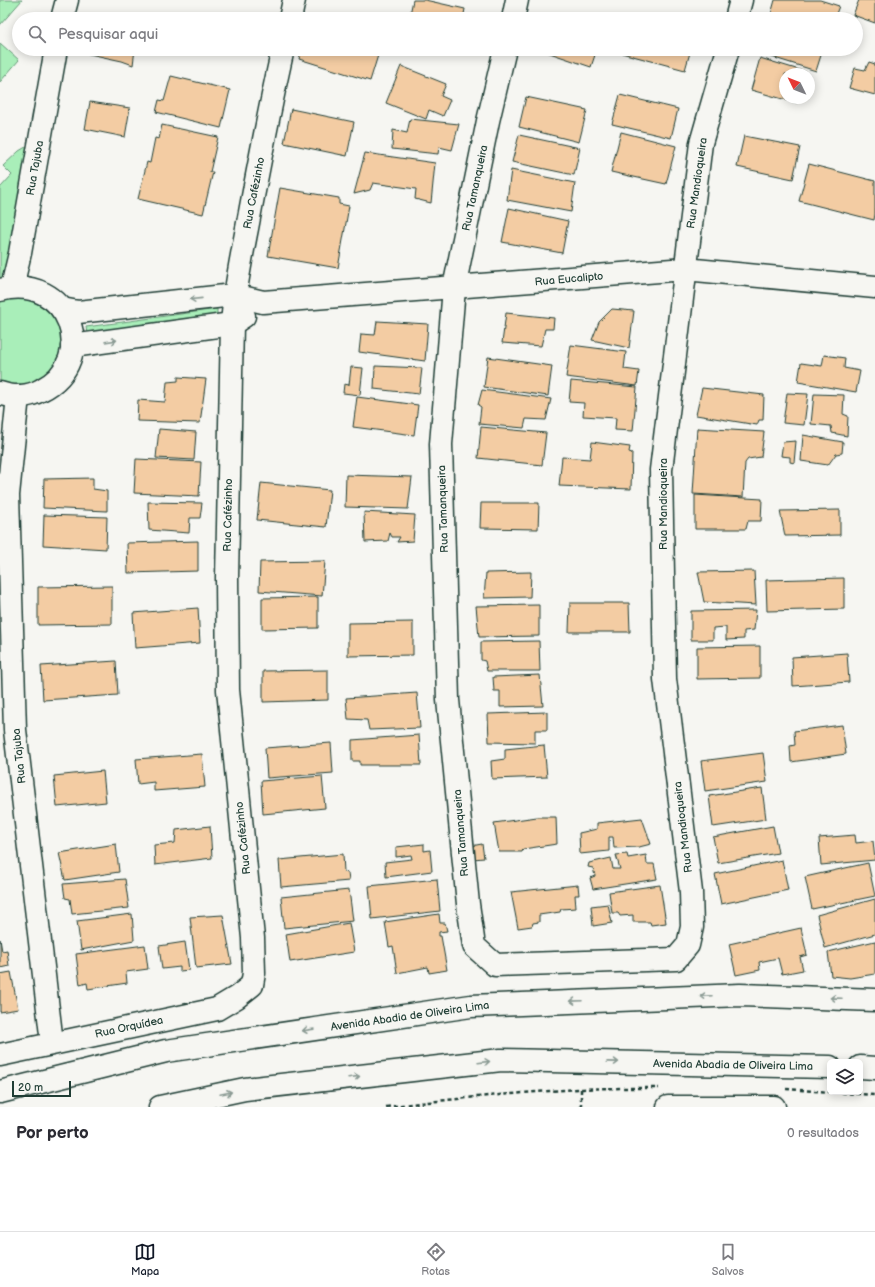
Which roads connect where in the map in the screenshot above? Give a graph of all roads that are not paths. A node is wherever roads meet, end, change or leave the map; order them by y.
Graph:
1 (67, 0) edge
2 (294, 0) edge
3 (517, 0) edge
4 (741, 0) edge
5 (64, 12) edge
6 (291, 12) edge
7 (514, 12) edge
8 (738, 12) edge
9 (55, 56) edge
10 (281, 56) edge
11 (504, 56) edge
12 (726, 56) edge
13 (685, 270) junction
14 (875, 287) edge
15 (6, 288) edge
16 (454, 288) junction
17 (234, 295) junction
18 (263, 302) junction
19 (62, 309) junction
20 (232, 324) junction
21 (72, 346) junction
22 (9, 395) edge
23 (4, 496) edge
24 (495, 965) joint
25 (252, 985) joint
26 (875, 1000) edge
27 (52, 1043) junction
28 (0, 1055) edge
29 (827, 1067) edge
30 (863, 1067) edge
31 (875, 1068) edge
32 (0, 1092) edge
33 (664, 1098) edge
34 (778, 1098) edge
35 (160, 1107) edge

1 - 5 street
2 - 6 street
3 - 7 street
4 - 8 street
9 - 15 street, Rua Tajuba
10 - 17 street, Rua Cafézinho
11 - 16 street, Rua Tamanqueira
12 - 13 street, Rua Mandioqueira
13 - 14 street, Rua Eucalipto
13 - 16 street, Rua Eucalipto
13 - 24 street, Rua Mandioqueira
15 - 19 street
16 - 18 street, Rua Eucalipto
16 - 24 street, Rua Tamanqueira
17 - 18 street, Rua Eucalipto
17 -> 19 street, Rua Eucalipto
17 - 20 street, Rua Cafézinho
18 - 20 street
19 - 21 street
21 -> 20 street
20 - 25 street, Rua Cafézinho
21 - 22 street
22 - 23 street, Rua Tajuba
23 - 27 street, Rua Tajuba
25 - 27 street, Rua Orquídea
26 -> 32 street, Avenida Abadia de Oliveira Lima
27 - 28 street, Rua Orquídea
35 -> 29 street, Avenida Abadia de Oliveira Lima
30 - 31 street
33 - 34 street

